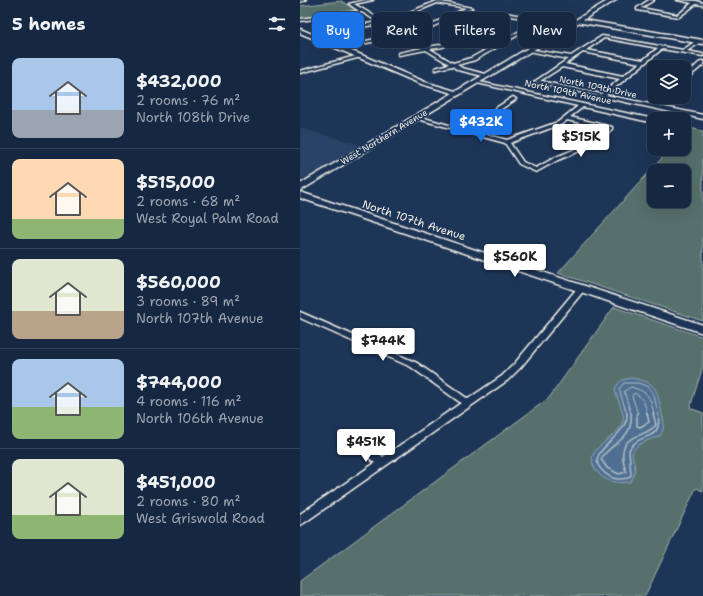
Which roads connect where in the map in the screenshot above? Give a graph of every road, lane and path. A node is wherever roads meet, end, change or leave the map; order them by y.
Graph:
1 (304, 0) edge
2 (372, 0) edge
3 (613, 0) edge
4 (652, 0) edge
5 (679, 0) edge
6 (300, 1) edge
7 (696, 2) junction
8 (703, 4) edge
9 (364, 11) junction
10 (413, 12) edge
11 (462, 12) edge
12 (510, 15) edge
13 (372, 16) edge
14 (300, 20) edge
15 (578, 20) junction
16 (300, 31) edge
17 (510, 38) edge
18 (701, 41) edge
19 (440, 46) edge
20 (662, 47) junction
21 (424, 48) edge
22 (492, 48) edge
23 (427, 50) junction
24 (529, 50) junction
25 (583, 51) junction
26 (687, 52) junction
27 (401, 54) dead end
28 (703, 55) edge
29 (359, 56) junction
30 (572, 58) junction
31 (644, 62) junction
32 (703, 62) edge
33 (453, 65) junction
34 (561, 65) junction
35 (437, 69) dead end
36 (300, 72) edge
37 (691, 73) edge
38 (487, 76) junction
39 (625, 78) junction
40 (477, 82) junction
41 (459, 93) junction
42 (602, 96) junction
43 (513, 99) dead end
44 (659, 104) edge
45 (582, 105) junction
46 (656, 107) junction
47 (703, 117) edge
48 (417, 118) junction
49 (566, 118) junction
50 (647, 119) edge
51 (465, 130) junction
52 (507, 142) junction
53 (300, 188) edge
54 (300, 195) edge
55 (582, 288) junction
56 (300, 315) edge
57 (703, 329) edge
58 (469, 404) junction
59 (364, 447) dead end
60 (382, 463) junction
61 (300, 520) edge

1 - 6 street
2 - 9 street
3 - 15 main road, West Northern Avenue
4 - 7 street
5 - 7 street
7 - 8 street
9 - 13 street
9 - 14 street
10 - 11 street
12 - 17 street
15 - 18 street
15 - 24 main road, West Northern Avenue
16 - 29 street
18 - 26 street
19 - 23 street
20 - 25 street
20 - 26 street
20 - 31 street
21 - 23 street
22 - 33 street
23 - 27 street
23 - 33 street
24 - 30 street
24 - 38 main road, West Northern Avenue
25 - 30 street
25 - 31 street
26 - 28 street
29 - 36 street
29 - 41 street
30 - 34 street
31 - 39 street
32 - 37 street
33 - 35 street
33 - 38 street
34 - 39 street
34 - 42 street, North 109th Drive
38 - 40 main road, West Northern Avenue
39 - 42 street
40 - 41 main road, West Northern Avenue
40 - 45 street, North 109th Avenue
41 - 48 main road, West Northern Avenue
42 - 46 street, North 109th Drive
43 - 51 street
44 - 46 street
45 - 49 street
45 - 50 street, North 109th Avenue
46 - 47 street, North 109th Drive
48 - 51 street
48 - 53 main road, West Northern Avenue
49 - 52 street
49 - 52 street
51 - 52 street
54 - 55 street, North 107th Avenue
55 - 57 street, North 107th Avenue
55 - 58 street
56 - 58 street
58 - 60 street
59 - 60 street
60 - 61 street

